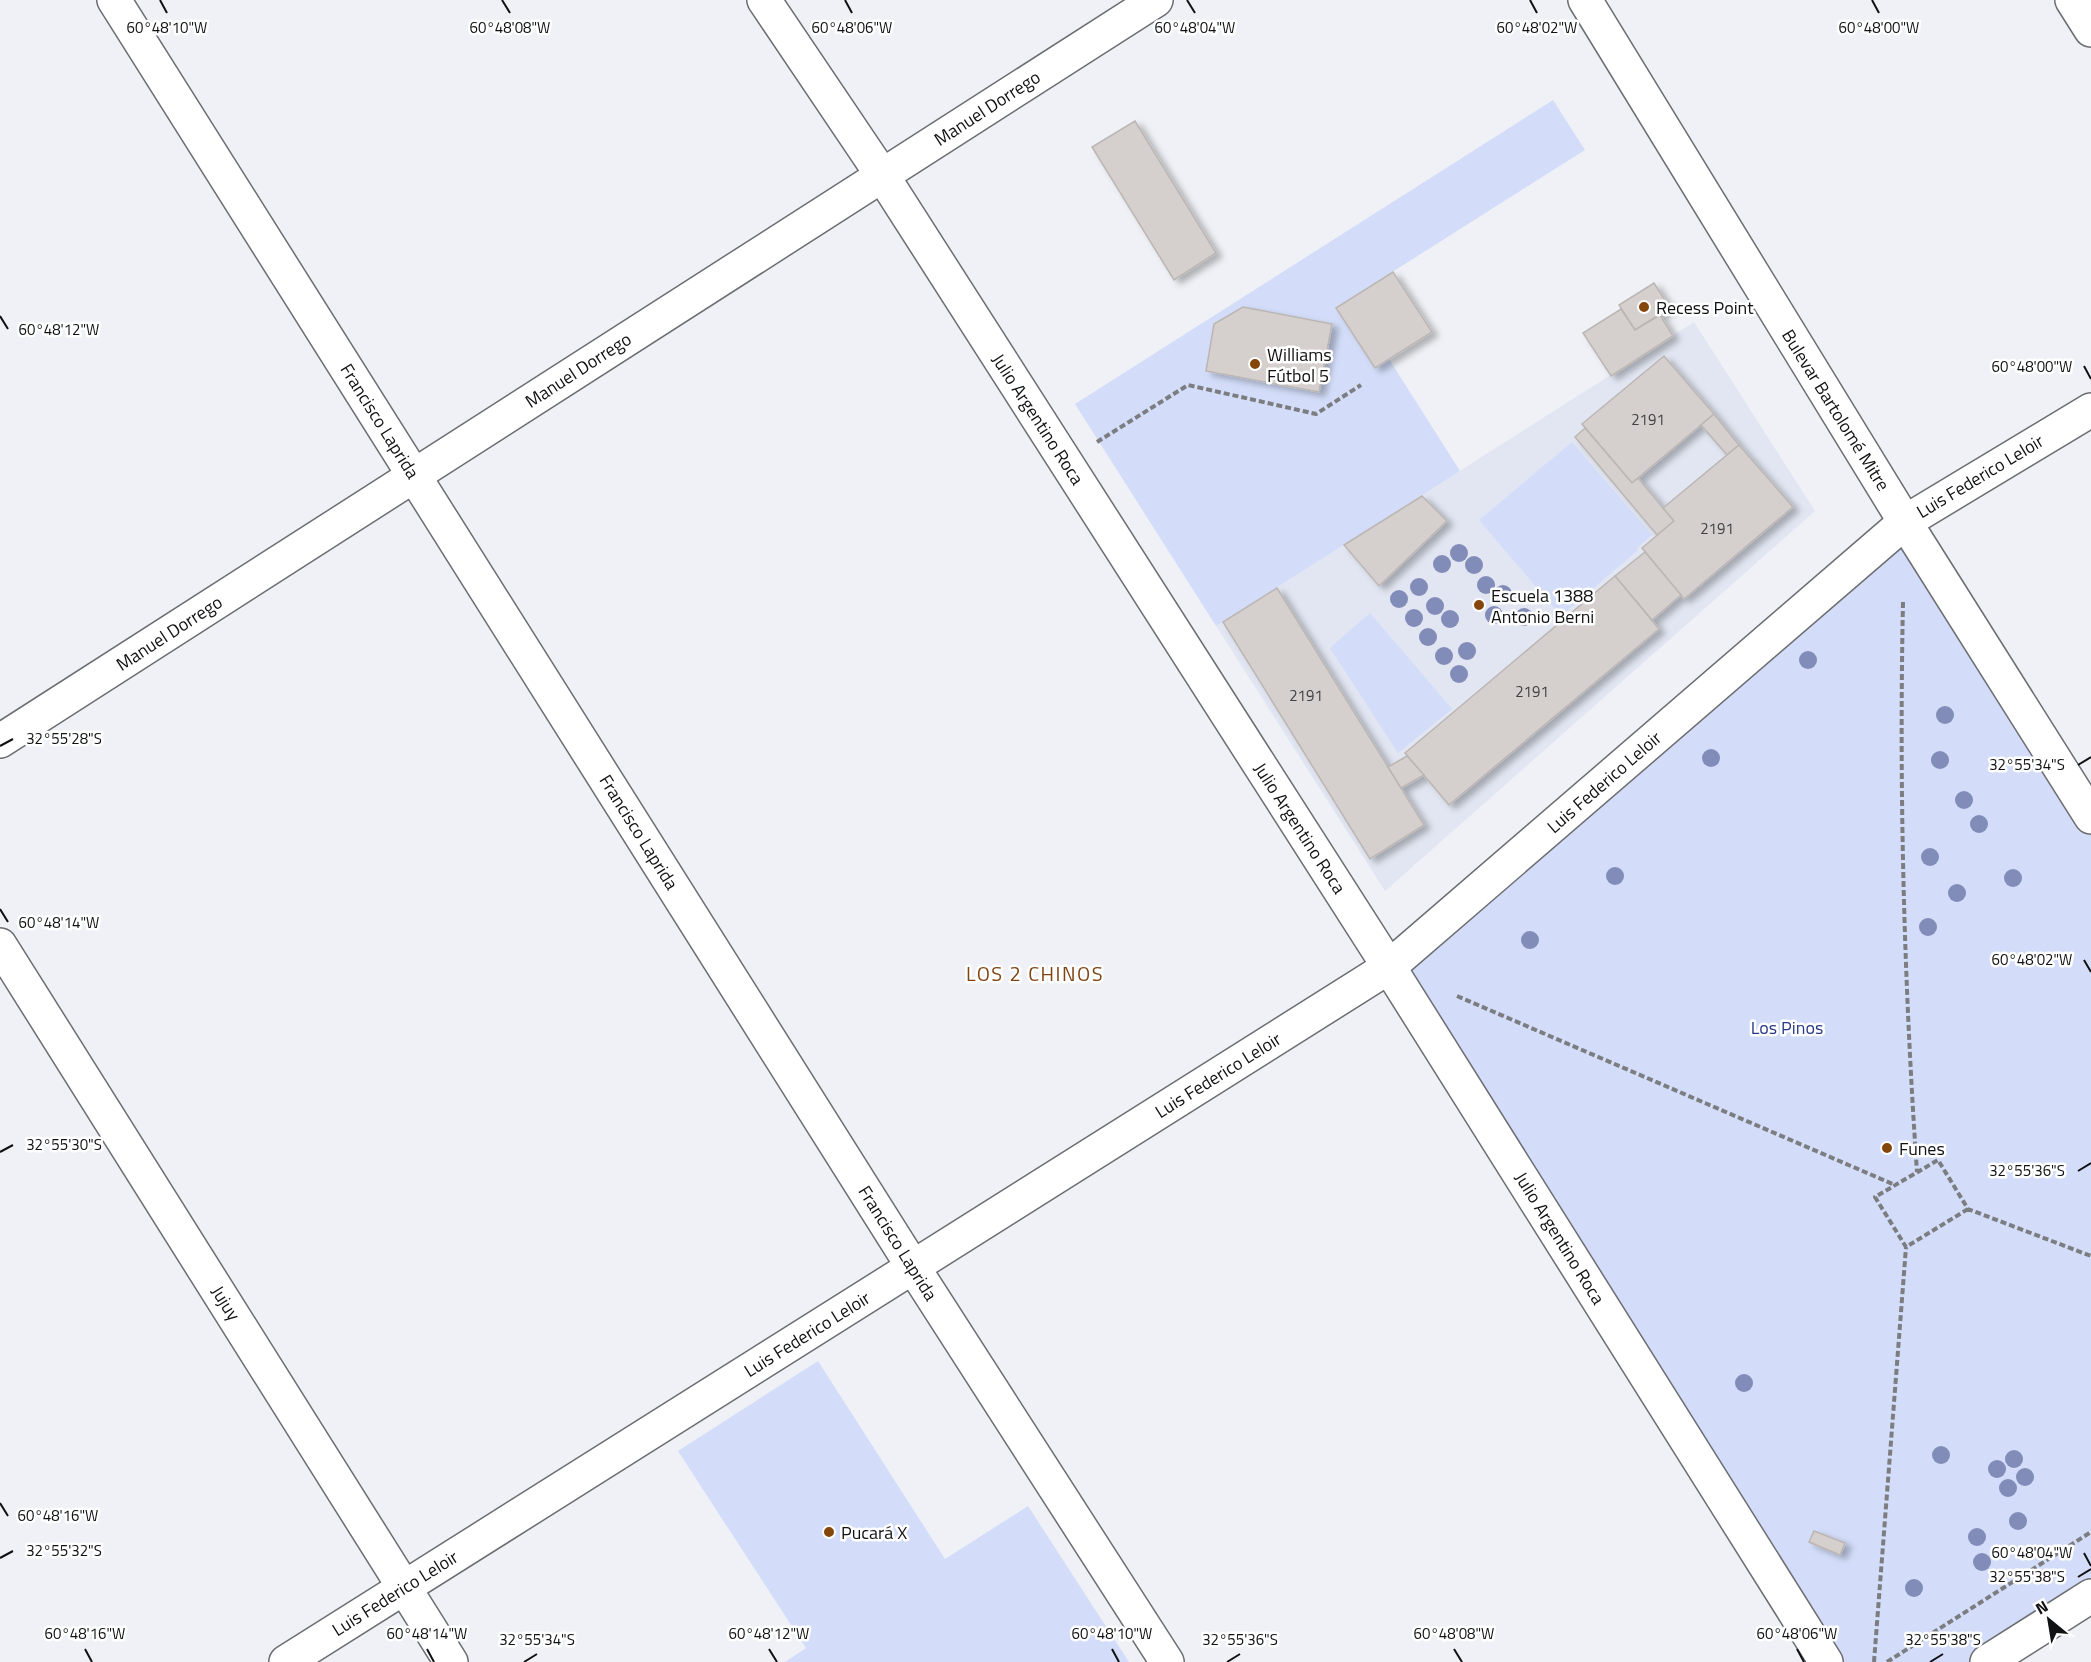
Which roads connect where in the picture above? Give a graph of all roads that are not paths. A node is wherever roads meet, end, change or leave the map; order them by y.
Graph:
1 (114, 0) edge
2 (764, 0) edge
3 (1156, 0) edge
4 (1585, 0) edge
5 (2072, 0) edge
6 (2091, 30) edge
7 (882, 175) junction
8 (2091, 410) edge
9 (414, 476) junction
10 (1905, 522) junction
11 (0, 741) edge
12 (2091, 817) edge
13 (0, 945) edge
14 (1389, 967) junction
15 (913, 1267) junction
16 (404, 1587) junction
17 (2091, 1596) edge
18 (286, 1662) edge
19 (451, 1662) edge
20 (1167, 1662) edge
21 (1826, 1662) edge
22 (1987, 1662) edge

1 - 9 street, Francisco Laprida
2 - 7 street, Julio Argentino Roca
3 - 7 street, Manuel Dorrego
4 - 10 street, Bulevar Bartolomé Mitre
5 - 6 street
7 - 9 street, Manuel Dorrego
7 - 14 street, Julio Argentino Roca
8 - 10 street, Luis Federico Leloir
9 - 11 street, Manuel Dorrego
9 - 15 street, Francisco Laprida
10 - 12 street, Bulevar Bartolomé Mitre
10 - 14 street, Luis Federico Leloir
13 - 16 street, Jujuy
14 - 15 street, Luis Federico Leloir
14 - 21 street, Julio Argentino Roca
15 - 16 street, Luis Federico Leloir
15 - 20 street, Francisco Laprida
16 - 18 street, Luis Federico Leloir
16 - 19 street, Jujuy
17 - 22 street

